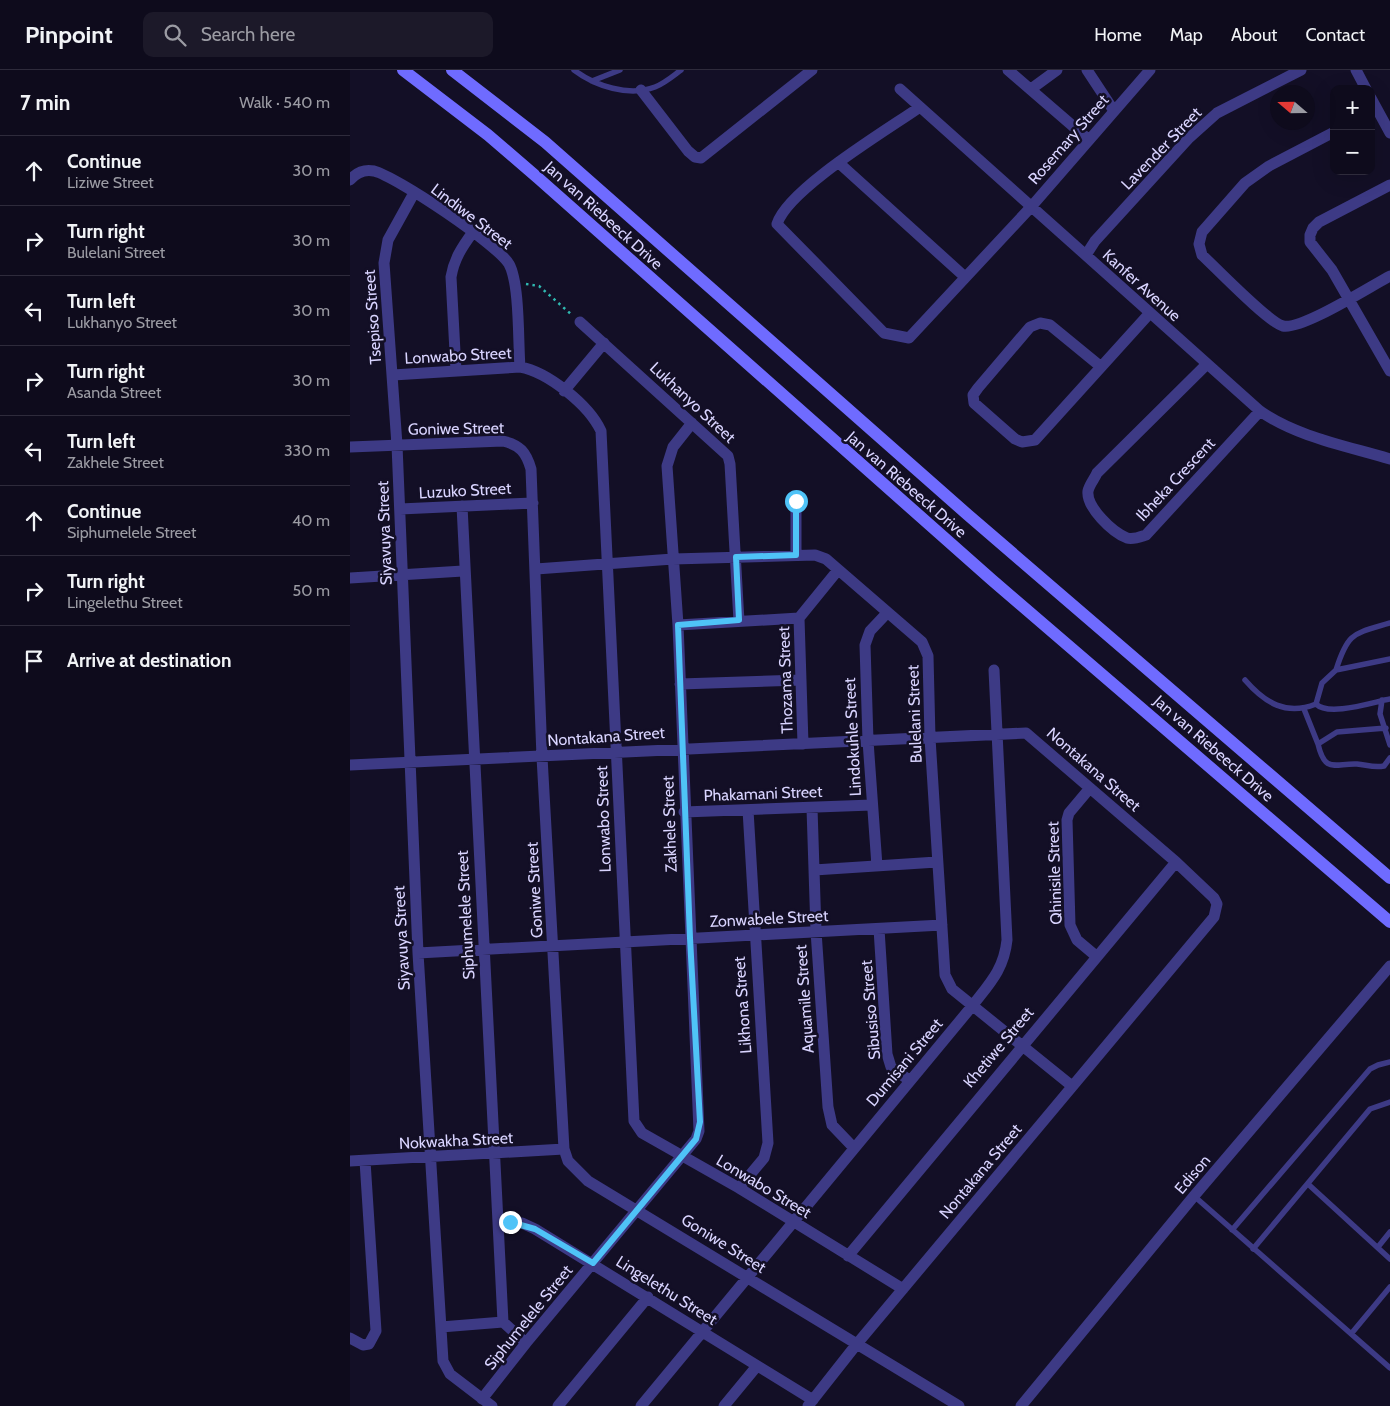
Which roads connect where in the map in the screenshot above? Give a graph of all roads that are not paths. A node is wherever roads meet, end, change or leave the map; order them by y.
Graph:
1 (403, 70) edge
2 (452, 70) edge
3 (574, 70) edge
4 (620, 70) edge
5 (681, 70) edge
6 (812, 70) edge
7 (1008, 70) edge
8 (1057, 70) edge
9 (1088, 70) edge
10 (1150, 70) edge
11 (1301, 70) edge
12 (1356, 70) edge
13 (592, 81) junction
14 (1364, 85) edge
15 (900, 89) dead end
16 (641, 90) junction
17 (1031, 90) junction
18 (920, 107) junction
19 (1114, 111) junction
20 (1375, 111) edge
21 (1390, 133) edge
22 (1330, 134) edge
23 (1089, 140) junction
24 (839, 163) junction
25 (350, 180) edge
26 (1390, 185) edge
27 (414, 193) junction
28 (1031, 207) junction
29 (473, 232) junction
30 (1086, 255) junction
31 (1390, 276) edge
32 (965, 277) junction
33 (1347, 299) junction
34 (1149, 314) junction
35 (580, 322) road end
36 (604, 343) junction
37 (1207, 364) junction
38 (1388, 364) edge
39 (1100, 366) junction
40 (520, 367) junction
41 (456, 371) junction
42 (393, 375) junction
43 (564, 391) junction
44 (1260, 411) junction
45 (692, 423) junction
46 (397, 445) junction
47 (350, 446) edge
48 (1390, 459) edge
49 (796, 501) dead end
50 (533, 503) junction
51 (462, 506) junction
52 (400, 509) junction
53 (796, 555) junction
54 (736, 557) junction
55 (673, 559) junction
56 (608, 564) junction
57 (536, 569) junction
58 (838, 570) junction
59 (464, 571) junction
60 (402, 575) junction
61 (350, 578) edge
62 (886, 613) junction
63 (799, 618) junction
64 (739, 620) junction
65 (1390, 623) edge
66 (678, 625) junction
67 (1390, 659) edge
68 (994, 670) dead end
69 (1336, 670) junction
70 (801, 680) junction
71 (1245, 680) dead end
72 (680, 684) junction
73 (1390, 698) edge
74 (1382, 700) junction
75 (1316, 704) junction
76 (1304, 709) junction
77 (1386, 728) junction
78 (996, 733) junction
79 (930, 738) junction
80 (868, 741) junction
81 (804, 744) junction
82 (1318, 744) junction
83 (1390, 745) edge
84 (682, 748) junction
85 (616, 751) junction
86 (542, 757) junction
87 (1390, 758) edge
88 (473, 759) junction
89 (410, 762) junction
90 (350, 765) edge
91 (1090, 788) junction
92 (872, 805) junction
93 (812, 808) junction
94 (748, 810) junction
95 (684, 812) junction
96 (937, 862) junction
97 (1176, 862) junction
98 (877, 866) junction
99 (814, 870) junction
100 (1390, 878) edge
101 (1390, 922) edge
102 (942, 925) junction
103 (879, 929) junction
104 (816, 931) junction
105 (754, 935) junction
106 (690, 938) junction
107 (624, 941) junction
108 (554, 944) junction
109 (483, 949) junction
110 (418, 953) junction
111 (1096, 956) junction
112 (1390, 966) edge
113 (973, 1006) junction
114 (1020, 1046) junction
115 (1390, 1062) edge
116 (909, 1080) junction
117 (1072, 1086) junction
118 (1390, 1102) edge
119 (854, 1148) junction
120 (564, 1149) junction
121 (493, 1155) junction
122 (682, 1155) junction
123 (430, 1158) junction
124 (350, 1161) edge
125 (365, 1161) junction
126 (1308, 1184) junction
127 (739, 1188) junction
128 (1194, 1196) junction
129 (638, 1209) junction
130 (499, 1221) junction
131 (794, 1222) junction
132 (1232, 1230) junction
133 (1390, 1232) edge
134 (1378, 1247) junction
135 (1253, 1249) junction
136 (848, 1256) junction
137 (1390, 1258) edge
138 (593, 1263) junction
139 (748, 1277) junction
140 (1390, 1287) edge
141 (903, 1289) junction
142 (648, 1297) junction
143 (503, 1322) junction
144 (441, 1327) junction
145 (703, 1331) junction
146 (1351, 1334) junction
147 (350, 1338) edge
148 (526, 1343) junction
149 (856, 1345) junction
150 (757, 1366) junction
151 (1390, 1368) edge
152 (482, 1399) junction
153 (811, 1403) edge
154 (492, 1406) edge
155 (558, 1406) edge
156 (640, 1406) edge
157 (724, 1406) edge
158 (959, 1406) edge
159 (1021, 1406) edge

1 - 101 main road, Jan van Riebeeck Drive
2 - 100 main road, Jan van Riebeeck Drive
3 - 13 lane
4 - 13 lane
5 - 16 lane
6 - 16 street
7 - 17 street
8 - 17 street
9 - 19 street
10 - 19 street, Rosemary Street
11 - 30 street, Lavender Street
12 - 14 street
13 - 16 lane
15 - 18 street, Kanfer Avenue
17 - 23 street
18 - 24 street
18 - 28 street, Kanfer Avenue
19 - 23 street, Rosemary Street
20 - 21 street
22 - 33 street
23 - 28 street, Rosemary Street
24 - 32 street
24 - 32 street, Rosemary Street
25 - 27 street, Lindiwe Street
26 - 33 street
27 - 29 street, Lindiwe Street
27 - 42 street, Tsepiso Street
28 - 30 street, Kanfer Avenue
28 - 32 street, Rosemary Street
29 - 40 street, Lindiwe Street
29 - 41 street
30 - 34 street, Kanfer Avenue
31 - 33 street
33 - 38 street
34 - 37 street, Kanfer Avenue
34 - 39 street
35 - 36 street, Lukhanyo Street
36 - 43 street
36 - 45 street, Lukhanyo Street
37 - 44 street, Kanfer Avenue
37 - 44 street, Ibheka Crescent
39 - 39 street
40 - 41 street, Lonwabo Street
40 - 43 street, Lonwabo Street
41 - 42 street, Lonwabo Street
42 - 46 street, Tsepiso Street
43 - 56 street, Lonwabo Street
44 - 48 street, Kanfer Avenue
45 - 54 street, Lukhanyo Street
45 - 55 street, Zakhele Street
46 - 47 street, Goniwe Street
46 - 50 street, Goniwe Street
46 - 52 street, Siyavuya Street
49 - 53 street
50 - 51 street, Luzuko Street
50 - 57 street, Goniwe Street
51 - 52 street, Luzuko Street
51 - 59 street, Siphumelele Street
52 - 60 street, Siyavuya Street
53 - 54 street, Bulelani Street
53 - 58 street, Bulelani Street
54 - 55 street, Bulelani Street
54 - 64 street, Lukhanyo Street
55 - 56 street, Bulelani Street
55 - 66 street, Zakhele Street
56 - 57 street, Bulelani Street
56 - 85 street, Lonwabo Street
57 - 86 street, Goniwe Street
58 - 62 street, Bulelani Street
58 - 63 street, Thozama Street
59 - 60 street
59 - 88 street, Siphumelele Street
60 - 61 street
60 - 89 street, Siyavuya Street
62 - 79 street, Bulelani Street
62 - 80 street, Lindokuhle Street
63 - 64 street
63 - 70 street, Thozama Street
64 - 66 street
65 - 69 lane
66 - 72 street, Zakhele Street
67 - 69 lane
68 - 78 street, Dumisani Street
69 - 75 lane
70 - 72 street
70 - 81 street, Thozama Street
71 - 76 lane
72 - 84 street, Zakhele Street
73 - 74 lane
74 - 75 lane
74 - 77 lane
75 - 76 lane
76 - 82 lane
77 - 82 lane
77 - 83 lane
78 - 79 street, Nontakana Street
78 - 91 street, Nontakana Street
78 - 113 street, Dumisani Street
79 - 80 street, Nontakana Street
79 - 96 street, Bulelani Street
80 - 81 street, Nontakana Street
80 - 92 street, Lindokuhle Street
81 - 84 street, Nontakana Street
82 - 87 lane
84 - 85 street, Nontakana Street
84 - 95 street, Zakhele Street
85 - 86 street, Nontakana Street
85 - 107 street, Lonwabo Street
86 - 88 street, Nontakana Street
86 - 108 street, Goniwe Street
88 - 89 street, Nontakana Street
88 - 109 street, Siphumelele Street
89 - 90 street, Nontakana Street
89 - 110 street, Siyavuya Street
91 - 97 street, Nontakana Street
91 - 111 street, Qhinisile Street
92 - 93 street, Phakamani Street
92 - 98 street, Lindokuhle Street
93 - 94 street, Phakamani Street
93 - 99 street, Aquamile Street
94 - 95 street, Phakamani Street
94 - 105 street, Likhona Street
95 - 106 street, Zakhele Street
96 - 98 street
96 - 102 street, Bulelani Street
97 - 111 street, Khetiwe Street
97 - 117 street, Nontakana Street
98 - 99 street
99 - 104 street, Aquamile Street
102 - 103 street, Zonwabele Street
102 - 113 street, Bulelani Street
103 - 104 street, Zonwabele Street
103 - 116 street, Sibusiso Street
104 - 105 street, Zonwabele Street
104 - 119 street, Aquamile Street
105 - 106 street, Zonwabele Street
105 - 127 street, Likhona Street
106 - 107 street, Zonwabele Street
106 - 122 street, Zakhele Street
107 - 108 street, Zonwabele Street
107 - 122 street, Lonwabo Street
108 - 109 street, Zonwabele Street
108 - 120 street, Goniwe Street
109 - 110 street, Zonwabele Street
109 - 121 street, Siphumelele Street
110 - 123 street, Siyavuya Street
111 - 114 street, Khetiwe Street
112 - 128 street, Edison
113 - 114 street, Bulelani Street
113 - 116 street, Dumisani Street
114 - 117 street, Bulelani Street
114 - 136 street, Khetiwe Street
115 - 132 lane
116 - 119 street, Dumisani Street
117 - 141 street, Nontakana Street
118 - 126 lane
119 - 131 street, Dumisani Street
120 - 121 street, Nokwakha Street
120 - 129 street, Goniwe Street
121 - 123 street, Nokwakha Street
121 - 130 street, Siphumelele Street
122 - 127 street, Lonwabo Street
122 - 129 street, Zakhele Street
123 - 125 street, Nokwakha Street
123 - 144 street, Siyavuya Street
124 - 125 street, Nokwakha Street
125 - 147 street
126 - 134 lane
126 - 135 lane
127 - 131 street, Lonwabo Street
128 - 132 lane
128 - 159 street, Edison
129 - 138 street, Siphumelele Street
129 - 139 street, Goniwe Street
130 - 138 street, Lingelethu Street
130 - 143 street, Siphumelele Street
131 - 136 street, Lonwabo Street
131 - 139 street, Dumisani Street
132 - 135 lane
133 - 134 lane
134 - 137 lane
135 - 146 lane
136 - 141 street, Lonwabo Street
138 - 142 street, Lingelethu Street
138 - 148 street, Siphumelele Street
139 - 145 street, Dumisani Street
139 - 149 street, Goniwe Street
140 - 146 lane
141 - 149 street, Nontakana Street
142 - 145 street, Lingelethu Street
142 - 155 street
143 - 144 street
143 - 148 street
144 - 152 street, Siyavuya Street
145 - 150 street, Lingelethu Street
145 - 156 street, Dumisani Street
146 - 151 lane
148 - 152 street, Siphumelele Street
149 - 153 street
149 - 158 street, Goniwe Street
150 - 153 street, Lingelethu Street
150 - 157 street
152 - 154 street, Siyavuya Street

